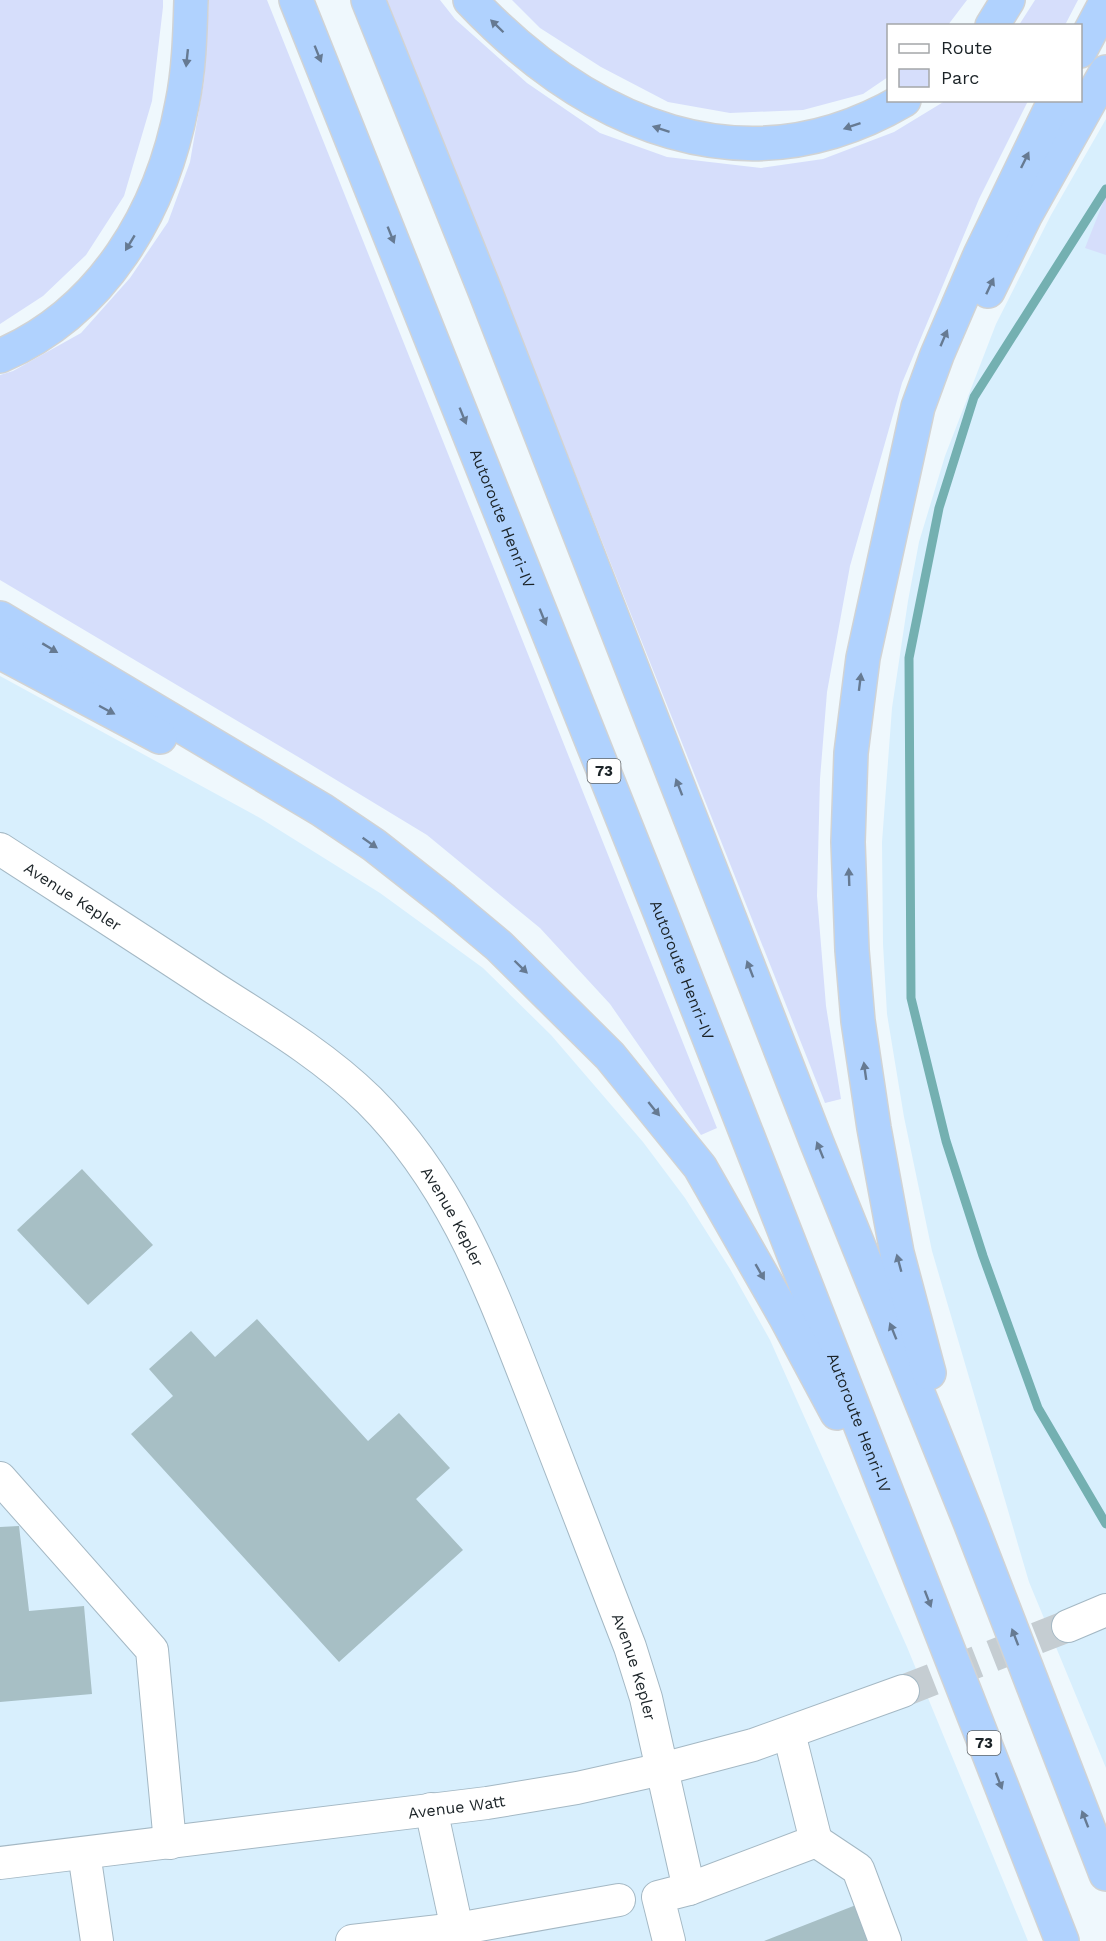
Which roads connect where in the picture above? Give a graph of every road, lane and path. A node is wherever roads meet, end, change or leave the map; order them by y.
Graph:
1 (191, 0) edge
2 (296, 0) edge
3 (368, 0) edge
4 (470, 0) edge
5 (1008, 0) edge
6 (1106, 2) edge
7 (993, 24) edge
8 (1082, 47) edge
9 (1106, 72) edge
10 (900, 102) edge
11 (1054, 102) edge
12 (0, 356) edge
13 (891, 536) junction
14 (0, 618) edge
15 (0, 652) edge
16 (322, 810) junction
17 (0, 849) edge
18 (0, 1478) edge
19 (970, 1522) junction
20 (907, 1545) junction
21 (1106, 1610) edge
22 (1068, 1626) tunnel mouth
23 (903, 1691) tunnel mouth
24 (789, 1733) junction
25 (662, 1769) junction
26 (431, 1809) junction
27 (816, 1841) junction
28 (170, 1843) junction
29 (84, 1853) junction
30 (0, 1863) edge
31 (1106, 1874) edge
32 (688, 1889) junction
33 (619, 1900) dead end
34 (457, 1929) junction
35 (97, 1941) edge
36 (352, 1941) edge
37 (669, 1941) edge
38 (885, 1941) edge
39 (1062, 1941) edge

1 -> 12 highway
2 -> 20 highway, Autoroute Henri-IV / 73
19 -> 3 highway
10 -> 4 highway
5 - 7 highway
6 - 8 highway
13 -> 9 highway
13 -> 11 highway
19 -> 13 highway
14 -> 16 highway
15 -> 16 highway
16 -> 20 highway
17 - 25 street, Avenue Kepler
18 - 28 street
31 -> 19 highway
20 -> 39 highway, Autoroute Henri-IV / 73
21 - 22 street
23 - 24 street, Avenue Watt
24 - 25 street, Avenue Watt
24 - 27 street
25 - 26 street, Avenue Watt
25 - 32 street, Avenue Kepler
26 - 28 street, Avenue Watt
26 - 34 street
27 - 32 street
27 - 38 street
28 - 29 street, Avenue Watt
29 - 30 street, Avenue Watt
29 - 35 street
32 - 37 street
33 - 34 street
34 - 36 street

